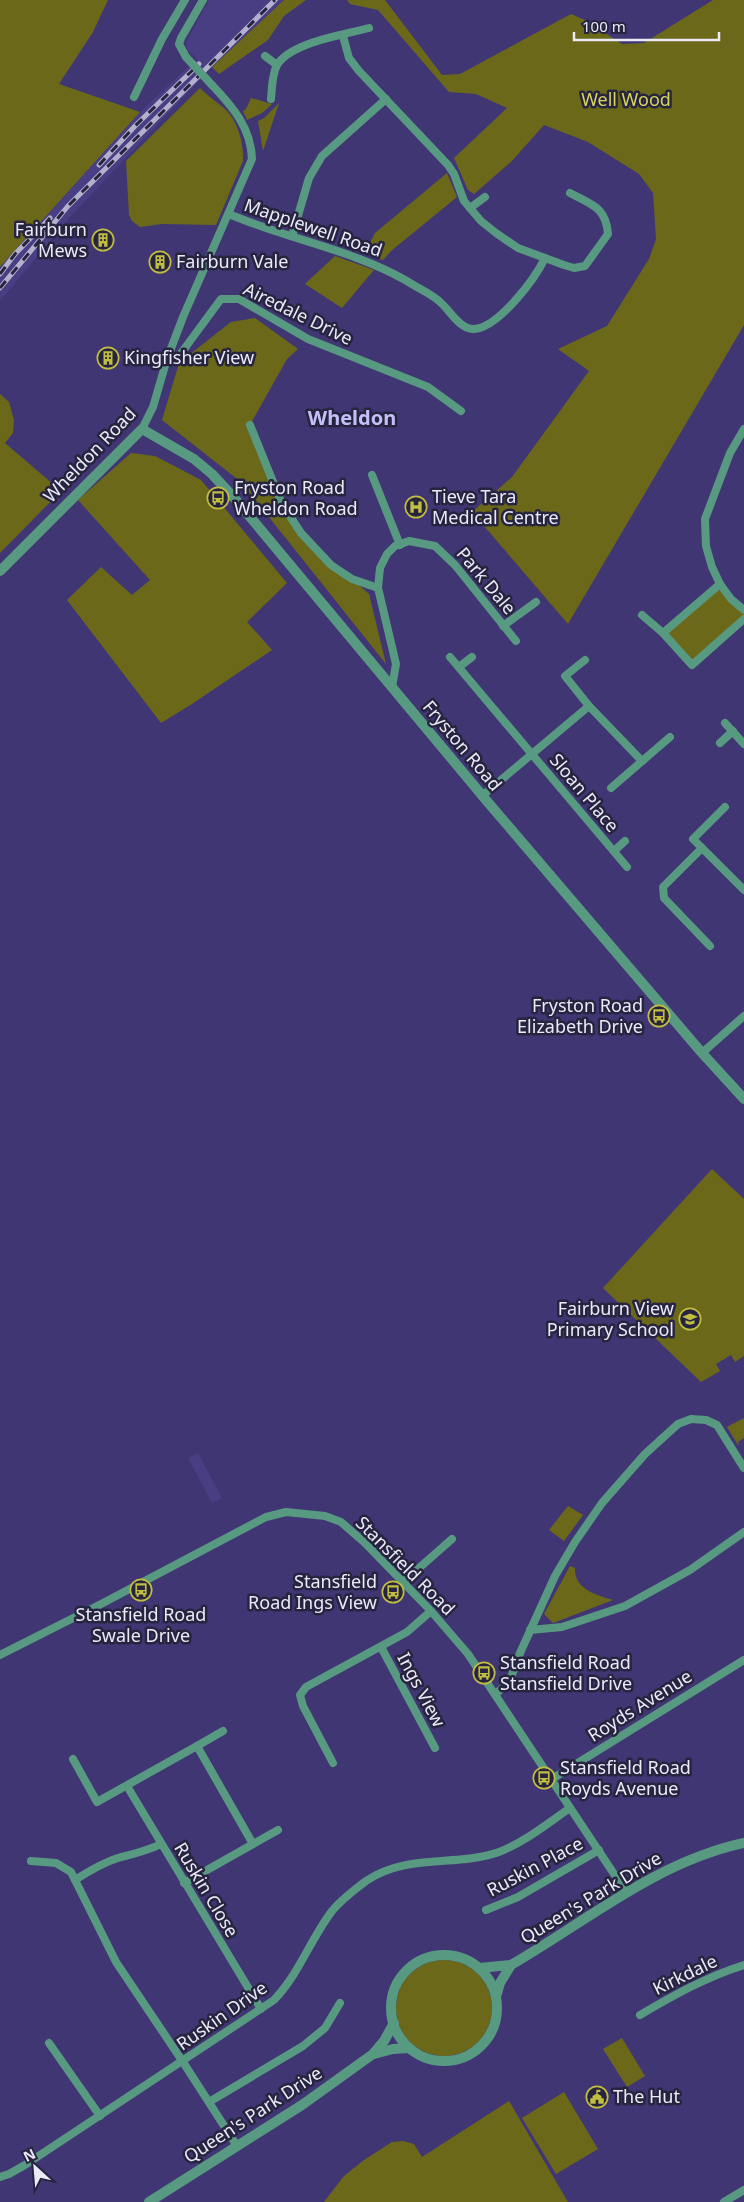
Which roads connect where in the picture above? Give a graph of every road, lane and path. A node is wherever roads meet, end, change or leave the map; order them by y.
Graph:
1 (185, 0) edge
2 (203, 0) edge
3 (369, 28) dead end
4 (343, 36) junction
5 (264, 56) dead end
6 (277, 65) junction
7 (134, 97) dead end
8 (271, 99) dead end
9 (386, 100) junction
10 (570, 193) dead end
11 (485, 197) dead end
12 (470, 208) junction
13 (229, 214) junction
14 (292, 236) junction
15 (544, 258) junction
16 (167, 360) junction
17 (461, 412) dead end
18 (250, 425) dead end
19 (142, 429) junction
20 (744, 429) edge
21 (372, 474) dead end
22 (400, 545) junction
23 (0, 571) edge
24 (720, 584) junction
25 (378, 588) junction
26 (536, 602) dead end
27 (744, 610) edge
28 (642, 615) dead end
29 (744, 619) edge
30 (503, 626) junction
31 (663, 633) junction
32 (516, 641) dead end
33 (450, 657) dead end
34 (472, 657) dead end
35 (585, 660) dead end
36 (459, 667) junction
37 (392, 687) junction
38 (589, 706) junction
39 (725, 723) dead end
40 (733, 731) junction
41 (670, 737) dead end
42 (720, 742) dead end
43 (744, 744) edge
44 (532, 753) junction
45 (642, 761) junction
46 (611, 788) dead end
47 (482, 796) junction
48 (725, 807) dead end
49 (625, 841) dead end
50 (702, 848) junction
51 (614, 851) junction
52 (627, 867) dead end
53 (744, 877) edge
54 (738, 884) junction
55 (744, 890) edge
56 (710, 946) dead end
57 (744, 1016) edge
58 (702, 1053) junction
59 (744, 1099) edge
60 (744, 1468) edge
61 (744, 1532) edge
62 (452, 1540) dead end
63 (402, 1583) junction
64 (431, 1612) junction
65 (530, 1630) junction
66 (381, 1646) junction
67 (0, 1655) edge
68 (744, 1660) edge
69 (496, 1694) junction
70 (224, 1731) dead end
71 (197, 1746) junction
72 (435, 1748) dead end
73 (73, 1759) dead end
74 (333, 1763) dead end
75 (552, 1779) junction
76 (127, 1786) junction
77 (570, 1808) junction
78 (278, 1830) dead end
79 (744, 1843) edge
80 (161, 1844) junction
81 (253, 1844) junction
82 (599, 1850) junction
83 (31, 1861) dead end
84 (75, 1880) junction
85 (184, 1883) junction
86 (626, 1892) junction
87 (486, 1910) dead end
88 (744, 1964) edge
89 (512, 1965) junction
90 (479, 1968) junction
91 (496, 1997) junction
92 (340, 2003) dead end
93 (262, 2009) junction
94 (640, 2015) dead end
95 (394, 2023) junction
96 (49, 2044) dead end
97 (409, 2048) junction
98 (373, 2054) junction
99 (183, 2062) junction
100 (209, 2102) junction
101 (100, 2116) junction
102 (237, 2146) junction
103 (0, 2176) edge
104 (744, 2190) edge
105 (152, 2201) edge
106 (724, 2202) edge

1 - 7 street
2 - 13 street, Wheldon Road, bridge
3 - 4 street
4 - 6 street
4 - 9 street
5 - 6 street
6 - 8 street
9 - 12 street
9 - 14 street
10 - 15 street
11 - 12 street
12 - 15 street
13 - 14 street, Mapplewell Road
13 - 16 street, Wheldon Road
14 - 15 street, Mapplewell Road
16 - 17 street, Airedale Drive
16 - 19 street, Wheldon Road
18 - 25 street
19 - 23 street, Wheldon Road
19 - 37 street, Fryston Road
20 - 24 street
21 - 22 street
22 - 25 street
22 - 30 street, Park Dale
24 - 27 street
24 - 31 street
25 - 37 street
26 - 30 street
28 - 31 street
29 - 31 street
30 - 32 street, Park Dale
33 - 36 street, Sloan Place
34 - 36 street
35 - 38 street
36 - 44 street, Sloan Place
37 - 47 street, Fryston Road
38 - 44 street, Sloan Place
38 - 45 street
39 - 40 street
40 - 42 street
40 - 43 street
41 - 45 street, Sloan Place
44 - 47 street, Sloan Place
44 - 51 street, Sloan Place
45 - 46 street, Sloan Place
47 - 58 street, Fryston Road
48 - 50 street
49 - 51 street, Sloan Place
50 - 54 street
50 - 56 street
51 - 52 street, Sloan Place
53 - 54 street
54 - 55 street
57 - 58 street
58 - 59 street, Fryston Road
60 - 65 street
61 - 65 street
62 - 63 street
63 - 64 street, Stansfield Road
63 - 67 street, Stansfield Road
64 - 66 street, Ings View
64 - 69 street, Stansfield Road
65 - 69 street
66 - 72 street, Ings View
66 - 74 street, Ings View
68 - 75 street, Royds Avenue
69 - 75 street, Stansfield Road
70 - 71 street
71 - 76 street
71 - 81 street
73 - 76 street
75 - 77 street, Stansfield Road
76 - 80 street, Ruskin Close
77 - 82 street, Stansfield Road
77 - 93 street, Ruskin Drive
78 - 81 street
79 - 86 street, Queen's Park Drive
80 - 84 street
80 - 85 street, Ruskin Close
81 - 85 street
82 - 86 street, Stansfield Road
82 - 87 street, Ruskin Place
83 - 84 street
84 - 99 street
85 - 93 street, Ruskin Close
86 - 89 street, Queen's Park Drive
88 - 94 street, Kirkdale
89 - 90 street, Queen's Park Drive
89 - 91 street, Queen's Park Drive
90 - 91 street
90 - 95 street, Queen's Park Drive
91 - 97 street, Queen's Park Drive
92 - 100 street
93 - 99 street, Ruskin Drive
95 - 97 street, Queen's Park Drive
95 - 98 street, Queen's Park Drive
96 - 101 street
97 - 98 street, Queen's Park Drive
98 - 102 street, Queen's Park Drive
99 - 100 street
99 - 101 street, Ruskin Drive
100 - 102 street
101 - 103 street, Ruskin Drive
102 - 105 street, Queen's Park Drive
104 - 106 street

